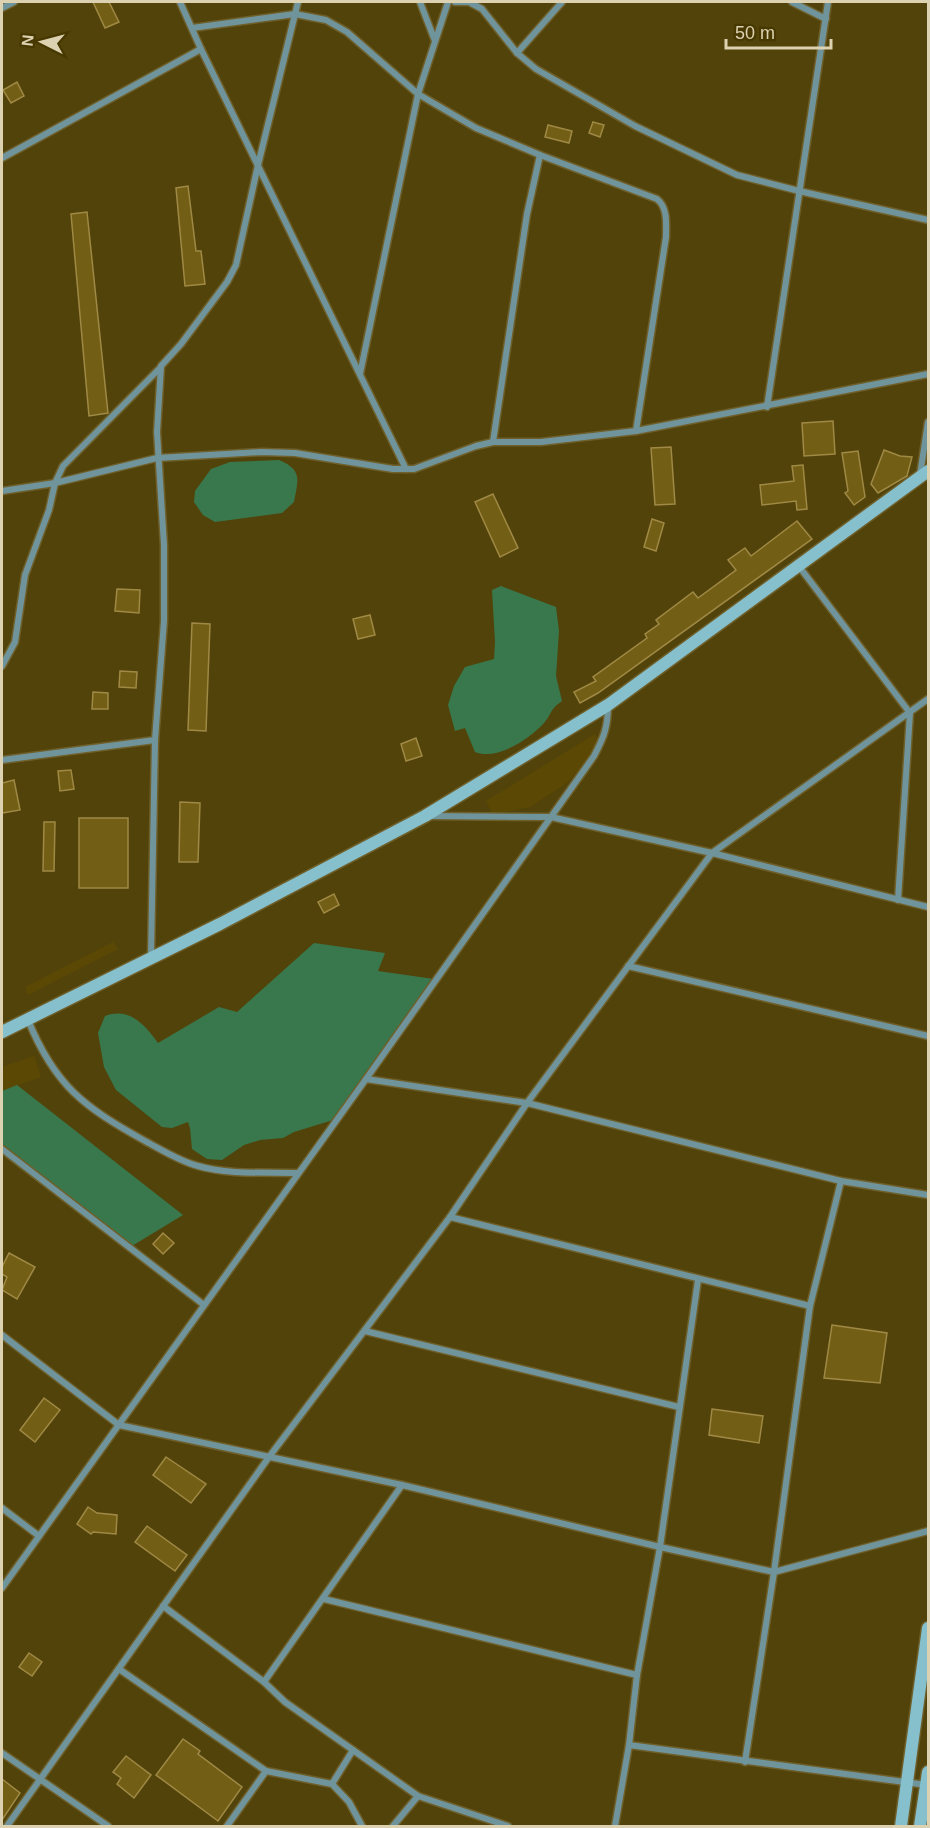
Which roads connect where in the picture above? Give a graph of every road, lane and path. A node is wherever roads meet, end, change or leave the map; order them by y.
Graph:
1 (14, 2) edge
2 (180, 2) edge
3 (298, 2) edge
4 (420, 2) edge
5 (448, 2) edge
6 (455, 2) edge
7 (562, 2) edge
8 (792, 2) edge
9 (828, 2) edge
10 (2, 8) edge
11 (295, 14) junction
12 (826, 19) junction
13 (192, 28) junction
14 (435, 42) junction
15 (201, 49) junction
16 (517, 52) junction
17 (418, 94) junction
18 (540, 155) junction
19 (2, 158) edge
20 (258, 165) junction
21 (799, 191) junction
22 (928, 220) edge
23 (161, 366) junction
24 (360, 374) junction
25 (928, 374) edge
26 (767, 406) junction
27 (928, 422) edge
28 (636, 431) junction
29 (493, 442) junction
30 (157, 458) junction
31 (406, 470) junction
32 (924, 473) edge
33 (55, 483) junction
34 (2, 491) edge
35 (798, 566) junction
36 (2, 666) edge
37 (928, 699) edge
38 (608, 705) junction
39 (910, 712) junction
40 (155, 740) junction
41 (2, 760) edge
42 (425, 816) junction
43 (551, 817) junction
44 (712, 853) junction
45 (898, 900) junction
46 (928, 907) edge
47 (151, 958) junction
48 (628, 966) junction
49 (28, 1020) junction
50 (2, 1032) edge
51 (928, 1036) edge
52 (366, 1079) junction
53 (527, 1103) junction
54 (2, 1149) edge
55 (298, 1173) junction
56 (841, 1180) junction
57 (928, 1195) edge
58 (450, 1217) junction
59 (698, 1280) junction
60 (204, 1305) junction
61 (810, 1306) junction
62 (365, 1330) junction
63 (2, 1335) edge
64 (679, 1407) junction
65 (119, 1425) junction
66 (269, 1457) junction
67 (402, 1485) junction
68 (2, 1508) edge
69 (928, 1531) edge
70 (39, 1536) junction
71 (660, 1547) junction
72 (774, 1572) junction
73 (2, 1588) edge
74 (324, 1599) junction
75 (163, 1606) junction
76 (928, 1628) edge
77 (119, 1669) junction
78 (637, 1675) junction
79 (264, 1682) junction
80 (629, 1745) junction
81 (353, 1750) junction
82 (2, 1753) edge
83 (745, 1762) junction
84 (266, 1771) junction
85 (928, 1772) edge
86 (41, 1780) junction
87 (907, 1783) junction
88 (332, 1784) junction
89 (927, 1785) junction
90 (418, 1796) junction
91 (7, 1827) edge
92 (108, 1827) edge
93 (227, 1827) edge
94 (362, 1827) edge
95 (393, 1827) edge
96 (508, 1827) edge
97 (615, 1827) edge
98 (901, 1827) edge
99 (921, 1827) edge

1 - 10 street
2 - 13 street
3 - 11 street
4 - 14 street
5 - 14 street
6 - 16 street
7 - 16 street
8 - 12 street
9 - 12 street
11 - 13 street
11 - 17 street
11 - 20 street
12 - 21 street
13 - 15 street
14 - 17 street
15 - 19 street
15 - 20 street
16 - 21 street
17 - 18 street
17 - 24 street
18 - 28 street
18 - 29 street
20 - 23 street
20 - 24 street
21 - 22 street
21 - 26 street
23 - 30 street
23 - 33 street
24 - 31 street
25 - 26 street
26 - 28 street
27 - 32 street
28 - 29 street
29 - 31 street
30 - 31 street
30 - 33 street
30 - 40 street
32 - 35 street
33 - 34 street
33 - 36 street
35 - 38 street
35 - 39 street
37 - 39 street
38 - 42 street
38 - 43 street
39 - 44 street
39 - 45 street
40 - 41 street
40 - 47 street
42 - 43 street
42 - 47 street
43 - 44 street
43 - 52 street
44 - 45 street
44 - 48 street
45 - 46 street
47 - 49 street
48 - 51 street
48 - 53 street
49 - 50 street
49 - 55 street
52 - 53 street
52 - 55 street
53 - 56 street
53 - 58 street
54 - 60 street
55 - 60 street
56 - 57 street
56 - 61 street
58 - 59 street
58 - 62 street
59 - 61 street
59 - 64 street
60 - 65 street
61 - 72 street
62 - 64 street
62 - 66 street
63 - 65 street
64 - 71 street
65 - 66 street
65 - 70 street
66 - 67 street
66 - 75 street
67 - 71 street
67 - 74 street
68 - 70 street
69 - 72 street
70 - 73 street
71 - 72 street
71 - 78 street
72 - 83 street
74 - 78 street
74 - 79 street
75 - 77 street
75 - 79 street
76 - 87 street
77 - 84 street
77 - 86 street
78 - 80 street
79 - 81 street
80 - 83 street
80 - 97 street
81 - 88 street
81 - 90 street
82 - 86 street
83 - 87 street
84 - 88 street
84 - 93 street
85 - 89 street
86 - 91 street
86 - 92 street
87 - 89 street
87 - 98 street
88 - 94 street
89 - 99 street
90 - 95 street
90 - 96 street

